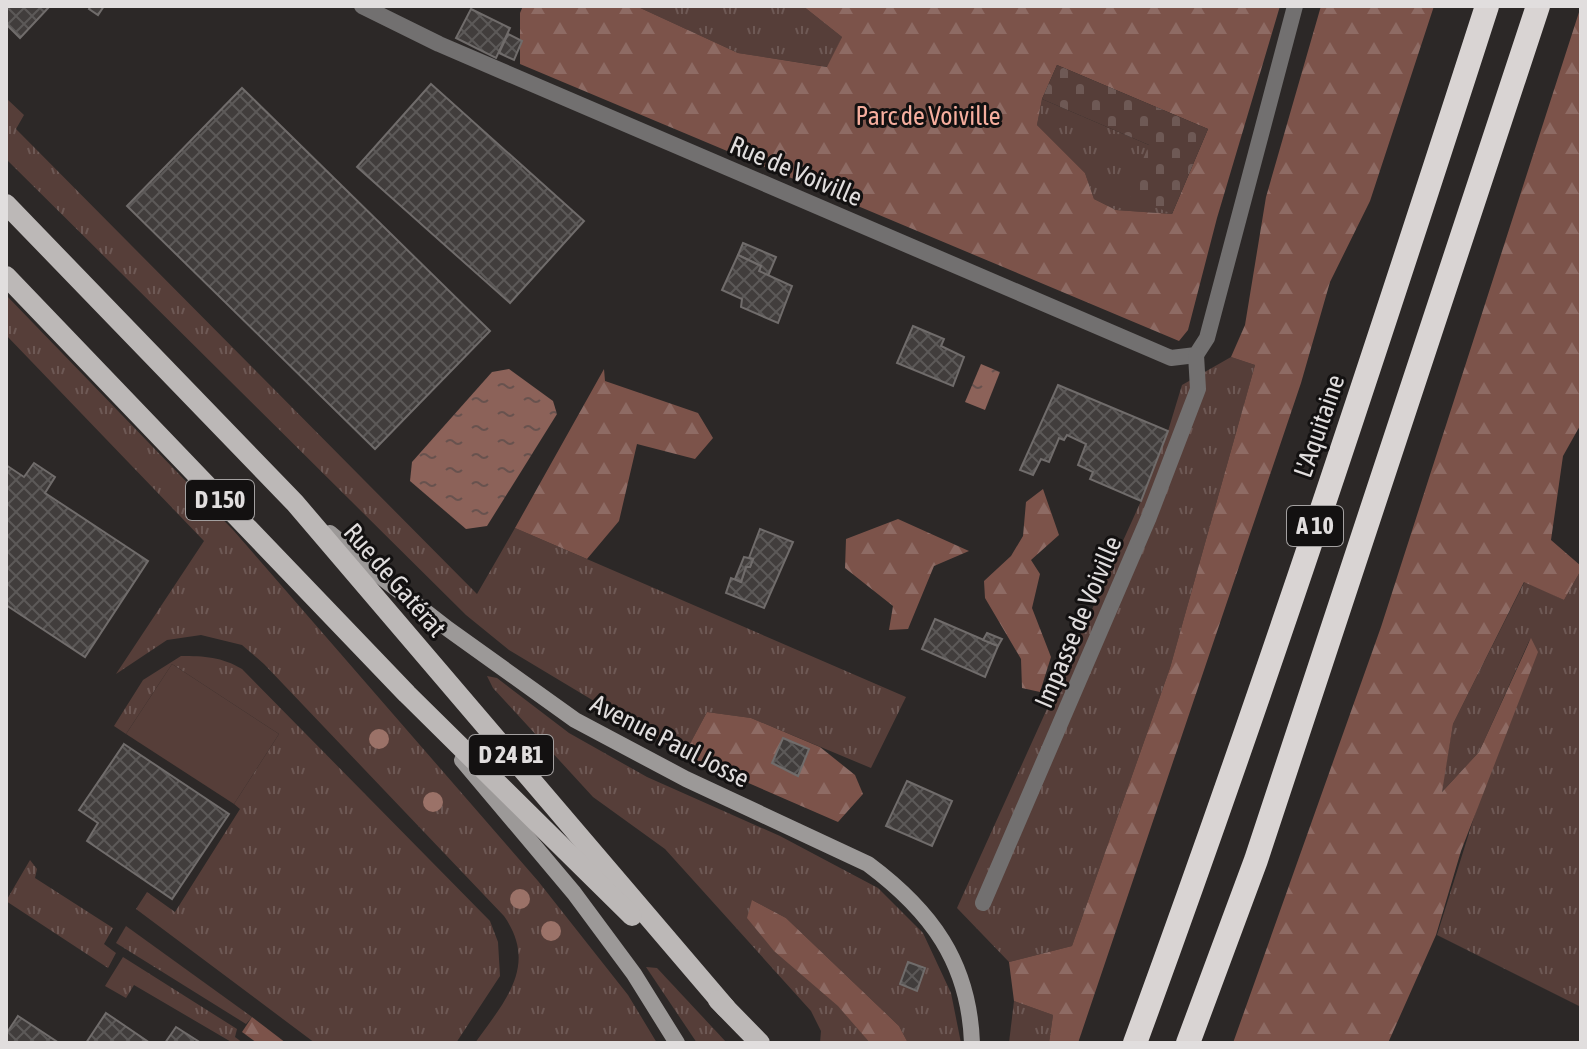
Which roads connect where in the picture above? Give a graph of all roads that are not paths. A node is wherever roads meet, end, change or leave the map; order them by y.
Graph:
1 (362, 6) edge
2 (1295, 6) edge
3 (1487, 6) edge
4 (1538, 6) edge
5 (6, 204) edge
6 (6, 276) edge
7 (1196, 355) junction
8 (295, 503) junction
9 (407, 694) junction
10 (983, 903) dead end
11 (726, 1008) junction
12 (677, 1043) edge
13 (760, 1043) edge
14 (972, 1043) edge
15 (1135, 1043) edge
16 (1188, 1043) edge

1 - 7 street, Rue de Voiville
2 - 7 street
3 - 15 highway, L'Aquitaine / A 10
4 - 16 highway, A 10
5 - 8 main road, Rue de Gatérat / D 150
6 - 9 main road, Rue de Gatérat / D 150
7 - 10 street, Impasse de Voiville
8 - 11 main road, Rue de Gatérat / D 24 B1
8 - 14 main road, Avenue Paul Josse / D 24 B1
9 - 11 main road, Rue de Gatérat / D 150
9 - 12 main road
11 - 13 main road, Rue de Gatérat / D 150

